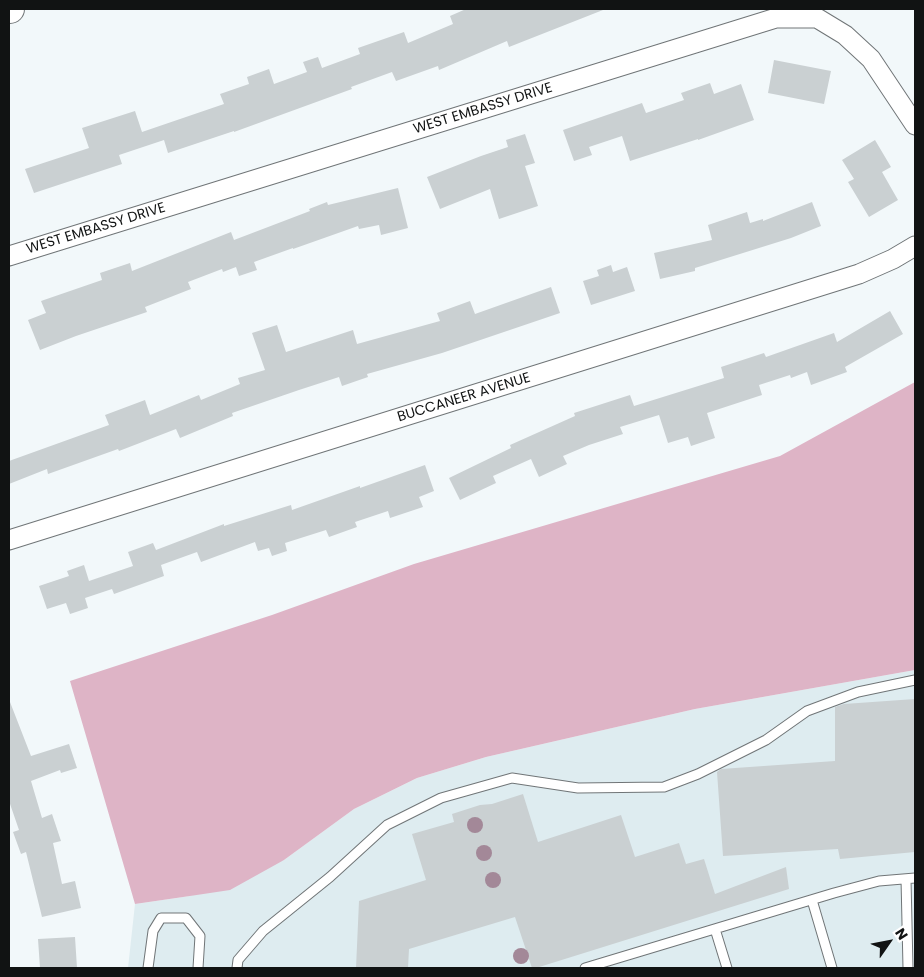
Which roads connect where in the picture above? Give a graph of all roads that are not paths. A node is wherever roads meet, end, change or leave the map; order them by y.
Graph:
1 (915, 125) edge
2 (915, 246) edge
3 (9, 256) edge
4 (9, 540) edge
5 (915, 680) edge
6 (911, 879) edge
7 (812, 900) junction
8 (715, 929) junction
9 (148, 968) edge
10 (198, 968) edge
11 (237, 968) edge
12 (585, 968) edge
13 (727, 968) edge
14 (832, 968) edge
15 (908, 968) edge

1 - 3 street, WEST EMBASSY DRIVE
2 - 4 street, BUCCANEER AVENUE
5 - 11 lane
6 - 7 lane
6 - 15 lane
7 - 8 lane
7 - 14 lane
8 - 12 lane
8 - 13 lane
9 - 10 lane

